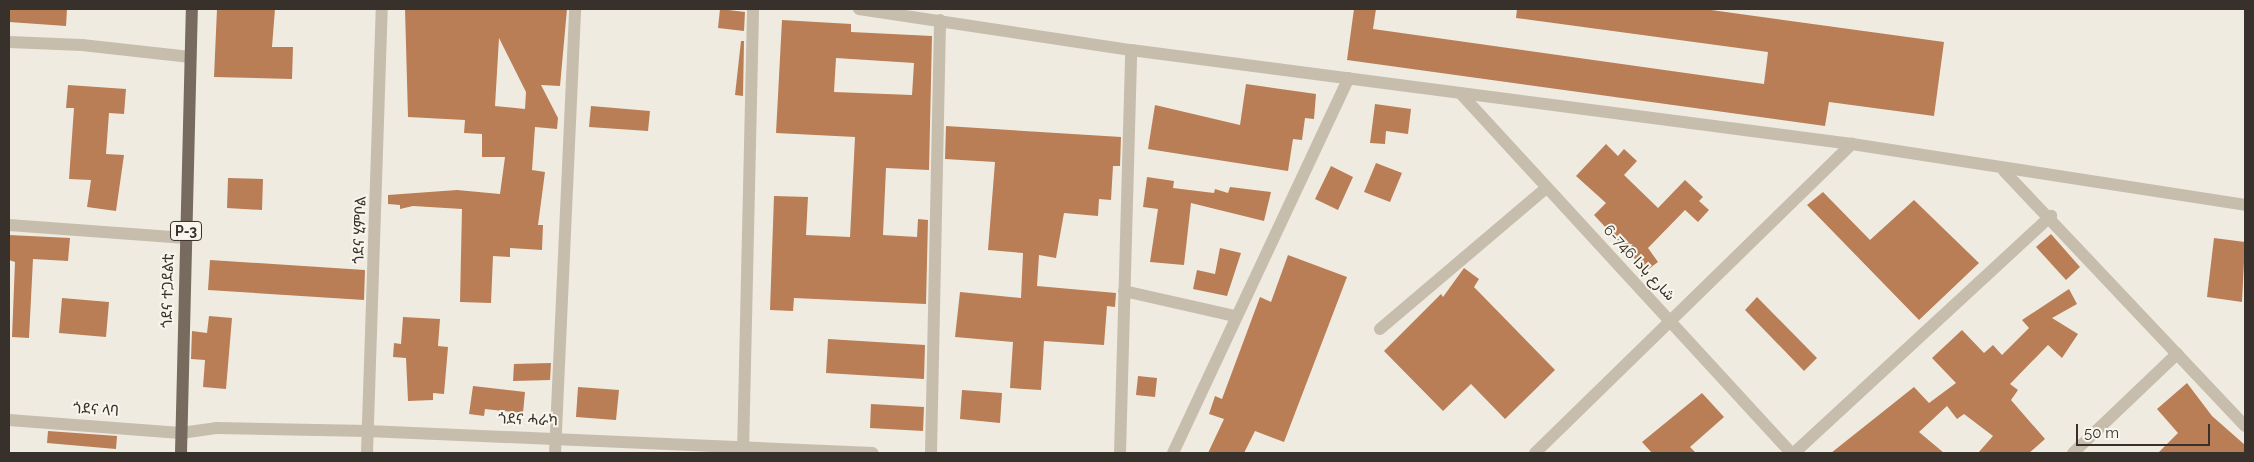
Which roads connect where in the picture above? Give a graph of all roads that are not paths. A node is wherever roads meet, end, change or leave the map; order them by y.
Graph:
1 (192, 9) edge
2 (382, 9) edge
3 (575, 9) edge
4 (753, 9) edge
5 (859, 9) edge
6 (940, 20) junction
7 (9, 42) edge
8 (1131, 50) junction
9 (190, 57) junction
10 (1349, 78) junction
11 (1462, 95) junction
12 (1852, 144) junction
13 (2004, 171) junction
14 (1546, 188) junction
15 (2245, 205) edge
16 (2051, 216) junction
17 (9, 225) edge
18 (186, 238) junction
19 (1124, 291) junction
20 (1235, 316) junction
21 (1669, 318) junction
22 (1380, 329) dead end
23 (2177, 354) junction
24 (9, 420) edge
25 (2245, 426) edge
26 (368, 431) junction
27 (181, 433) junction
28 (555, 437) junction
29 (743, 451) edge
30 (181, 453) edge
31 (367, 453) edge
32 (555, 453) edge
33 (873, 453) edge
34 (931, 453) edge
35 (1120, 453) edge
36 (1173, 453) edge
37 (1535, 453) edge
38 (1793, 453) edge
39 (2072, 453) edge

1 - 9 main road, ጎደና ተጋደልቲ / P-3
2 - 26 street, ጎደና ሂምቦል
3 - 28 street
4 - 29 street
5 - 6 street
6 - 8 street
6 - 34 street
7 - 9 street
8 - 10 street
8 - 19 street
9 - 18 main road, ጎደና ተጋደልቲ / P-3
10 - 11 street
10 - 20 street
11 - 12 street
11 - 14 street, شارع بادا 746-6
12 - 13 street
12 - 21 street
13 - 15 street
13 - 16 street
14 - 21 street, شارع بادا 746-6
14 - 22 street
16 - 23 street
16 - 38 street
17 - 18 street
18 - 27 main road, ጎደና ተጋደልቲ / P-3
19 - 20 street
19 - 35 street
20 - 36 street
21 - 37 street
21 - 38 street, شارع بادا 746-6
23 - 25 street
23 - 39 street
24 - 27 street, ጎደና ላባ
26 - 27 street, ጎደና ሓራካ
26 - 28 street, ጎደና ሓራካ
26 - 31 street, ጎደና ሂምቦል
27 - 30 main road, ጎደና ተጋደልቲ / P-3
28 - 29 street, ጎደና ሓራካ
28 - 32 street
29 - 33 street, ጎደና ሓራካ

